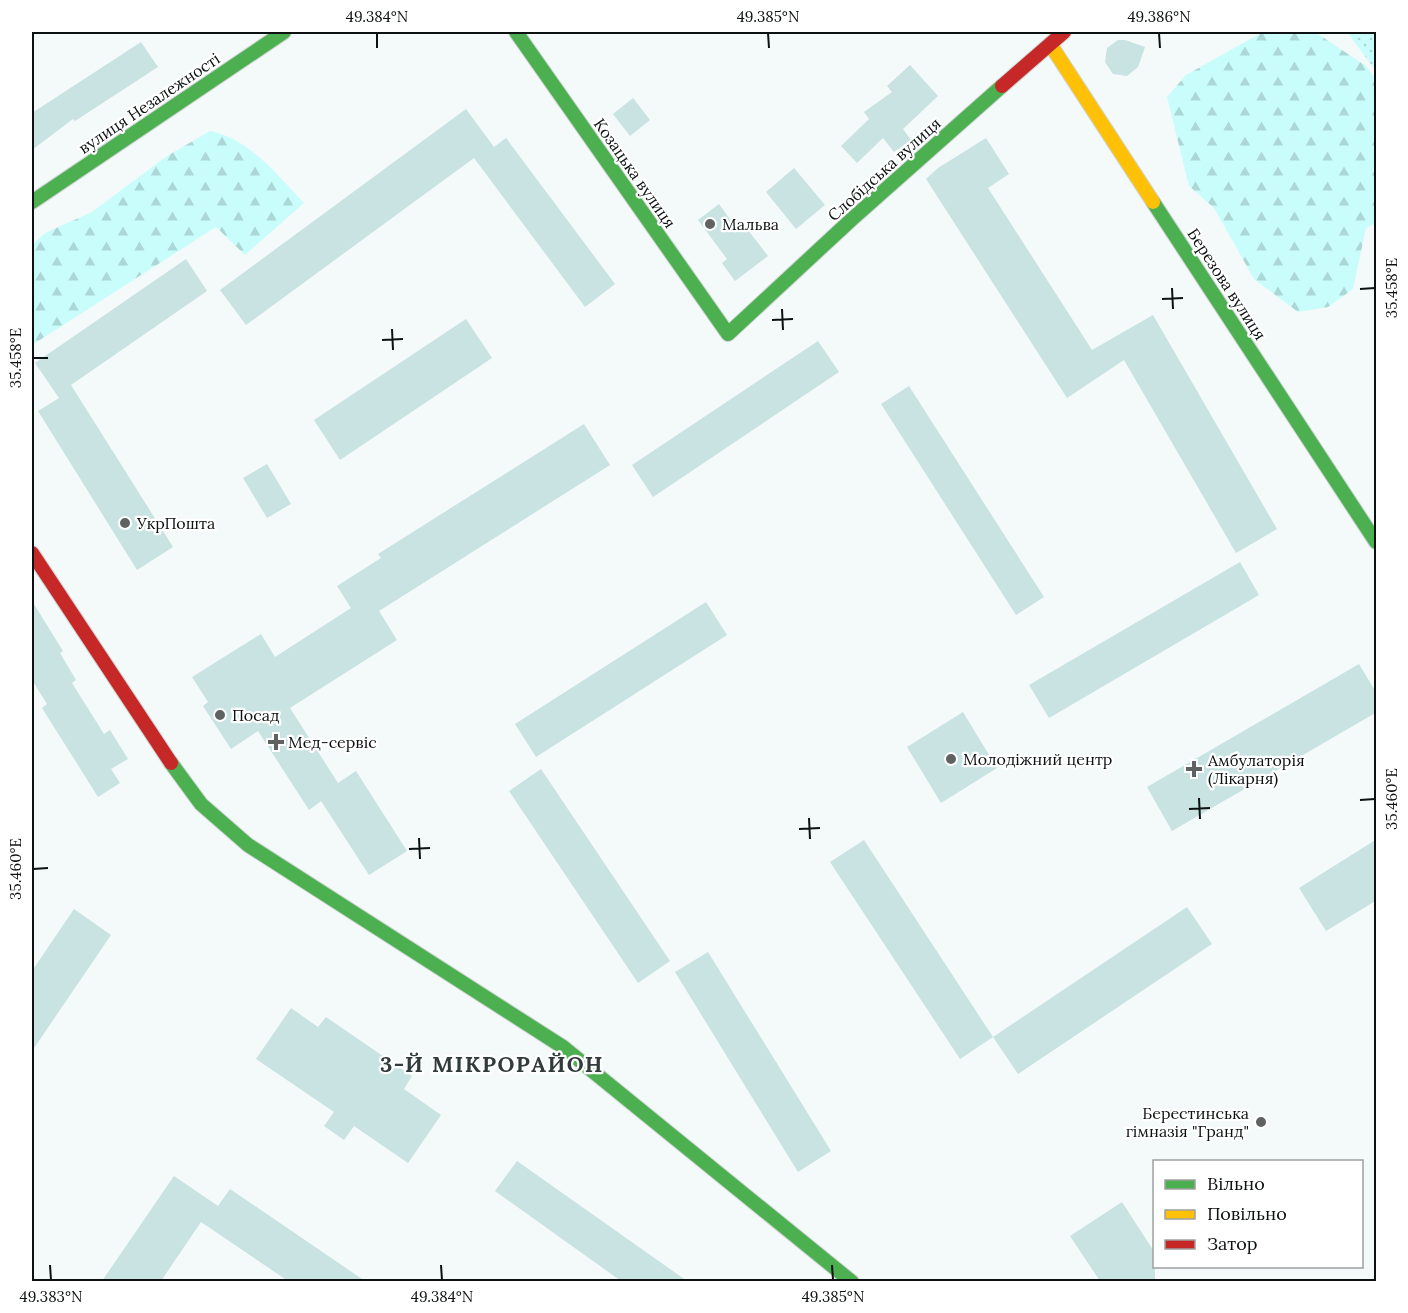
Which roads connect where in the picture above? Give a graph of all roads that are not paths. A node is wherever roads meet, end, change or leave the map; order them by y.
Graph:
1 (284, 32) edge
2 (516, 32) edge
3 (1064, 32) edge
4 (1050, 44) junction
5 (32, 202) edge
6 (728, 334) joint
7 (1377, 542) edge
8 (32, 553) edge
9 (852, 1281) edge

1 - 5 street, вулиця Незалежності
2 - 6 street, Козацька вулиця
3 - 4 street, Слобідська вулиця
4 - 6 street, Слобідська вулиця
4 - 7 street, Березова вулиця
8 - 9 street

